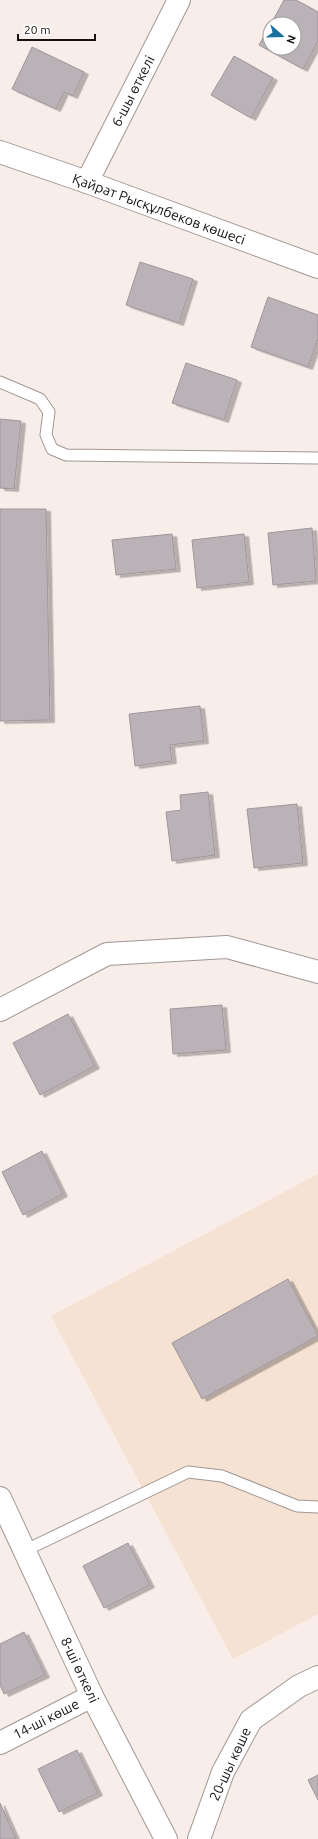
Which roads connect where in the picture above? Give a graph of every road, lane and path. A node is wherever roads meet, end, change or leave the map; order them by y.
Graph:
1 (179, 0) edge
2 (0, 152) edge
3 (87, 182) junction
4 (318, 267) edge
5 (0, 382) edge
6 (318, 458) edge
7 (318, 972) edge
8 (0, 1010) edge
9 (0, 1498) edge
10 (318, 1507) edge
11 (24, 1551) junction
12 (318, 1677) edge
13 (92, 1696) junction
14 (0, 1743) edge
15 (166, 1839) edge
16 (199, 1839) edge

1 - 3 street, 6-шы өткелі
2 - 3 street, Қайрат Рысқұлбеков көшесі
3 - 4 street, Қайрат Рысқұлбеков көшесі
5 - 6 lane
7 - 8 street
9 - 11 street, 8-ші өткелі
10 - 11 lane
11 - 13 street, 8-ші өткелі
12 - 16 street, 20-шы көше
13 - 14 street, 14-ші көше
13 - 15 street, 8-ші өткелі

